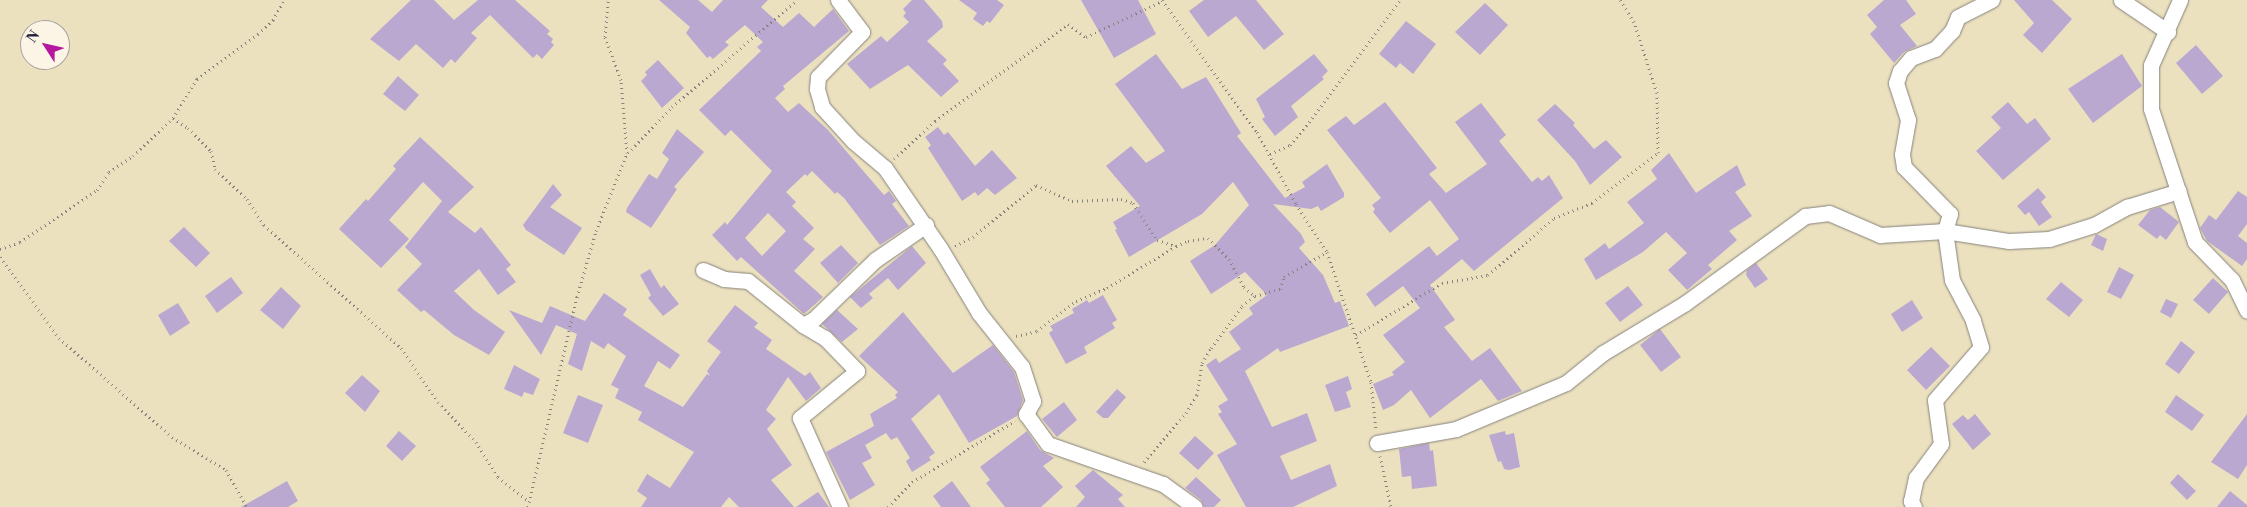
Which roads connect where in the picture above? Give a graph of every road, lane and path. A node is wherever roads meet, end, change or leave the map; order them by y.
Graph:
1 (284, 0) edge
2 (608, 0) edge
3 (797, 0) edge
4 (838, 0) edge
5 (1400, 0) edge
6 (1620, 0) edge
7 (1992, 0) edge
8 (2121, 0) edge
9 (2180, 0) edge
10 (1162, 1) edge
11 (2168, 32) junction
12 (173, 118) junction
13 (628, 153) junction
14 (1270, 154) junction
15 (885, 168) junction
16 (2179, 192) junction
17 (926, 225) junction
18 (1945, 231) junction
19 (1176, 246) junction
20 (940, 248) junction
21 (0, 249) edge
22 (1327, 252) junction
23 (0, 257) edge
24 (703, 270) dead end
25 (1255, 296) junction
26 (2247, 311) edge
27 (803, 325) junction
28 (1356, 335) junction
29 (1001, 340) junction
30 (1026, 414) junction
31 (1377, 443) junction
32 (1135, 474) junction
33 (529, 501) junction
34 (247, 507) edge
35 (528, 507) edge
36 (840, 507) edge
37 (888, 507) edge
38 (1196, 507) edge
39 (1391, 507) edge
40 (1914, 507) edge

1 - 12 path
2 - 13 path
3 - 13 path
4 - 15 street
5 - 14 path
6 - 28 path
7 - 18 street
8 - 11 street
9 - 11 street
10 - 14 path
10 - 15 path
11 - 16 street
12 - 21 path
12 - 33 path
13 - 33 path
14 - 22 path
15 - 17 street
16 - 18 street
16 - 26 street
17 - 20 street
17 - 27 street
18 - 31 street
18 - 40 street
19 - 20 path
19 - 25 path
19 - 29 path
20 - 29 street
22 - 25 path
22 - 28 path
23 - 34 path
24 - 27 street
25 - 32 path
27 - 36 street
28 - 31 path
29 - 30 street
30 - 32 street
30 - 37 path
31 - 39 path
32 - 38 street
33 - 35 path

